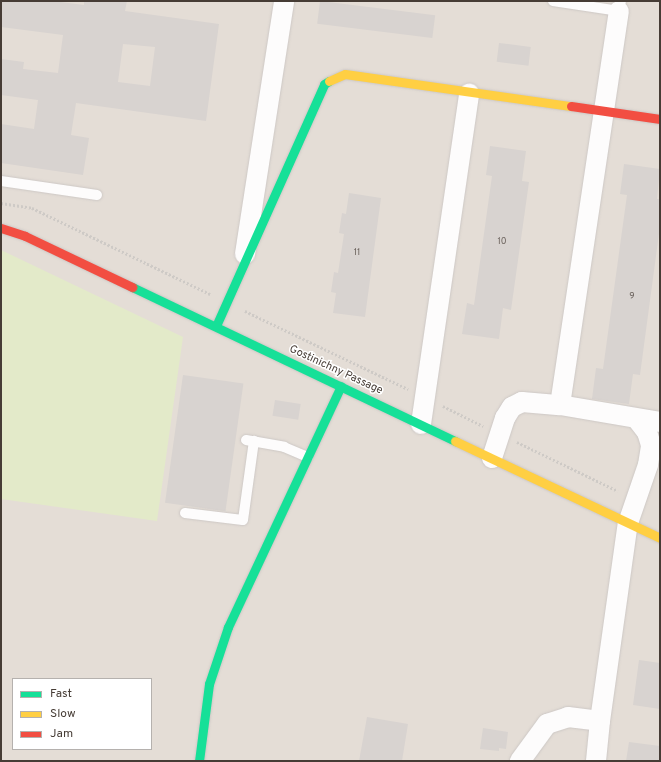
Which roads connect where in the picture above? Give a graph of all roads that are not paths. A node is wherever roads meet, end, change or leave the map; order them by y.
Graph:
1 (284, 1) edge
2 (553, 1) edge
3 (620, 6) edge
4 (469, 93) junction
5 (604, 112) junction
6 (660, 119) edge
7 (1, 181) edge
8 (97, 195) dead end
9 (1, 228) edge
10 (244, 261) junction
11 (216, 326) junction
12 (341, 386) junction
13 (560, 405) junction
14 (637, 419) junction
15 (660, 422) edge
16 (421, 424) junction
17 (308, 457) junction
18 (492, 458) junction
19 (654, 460) edge
20 (185, 513) dead end
21 (628, 523) junction
22 (660, 538) edge
23 (600, 721) junction
24 (199, 761) edge
25 (520, 761) edge
26 (596, 761) edge

1 - 10 street
2 - 3 lane
3 - 5 street
4 - 5 street
4 - 10 street
4 - 16 street
5 - 6 street
5 - 13 street
7 - 8 lane
9 - 11 street, Gostinichny Passage
10 - 11 street
11 - 12 street, Gostinichny Passage
12 - 16 street, Gostinichny Passage
12 - 17 street
13 - 14 street
13 - 18 street
14 - 15 street
14 - 19 street
16 - 18 street, Gostinichny Passage
17 - 20 lane
17 - 24 street
18 - 21 street, Gostinichny Passage
19 - 21 street
21 - 22 street, Gostinichny Passage
21 - 23 street
23 - 25 street
23 - 26 street

